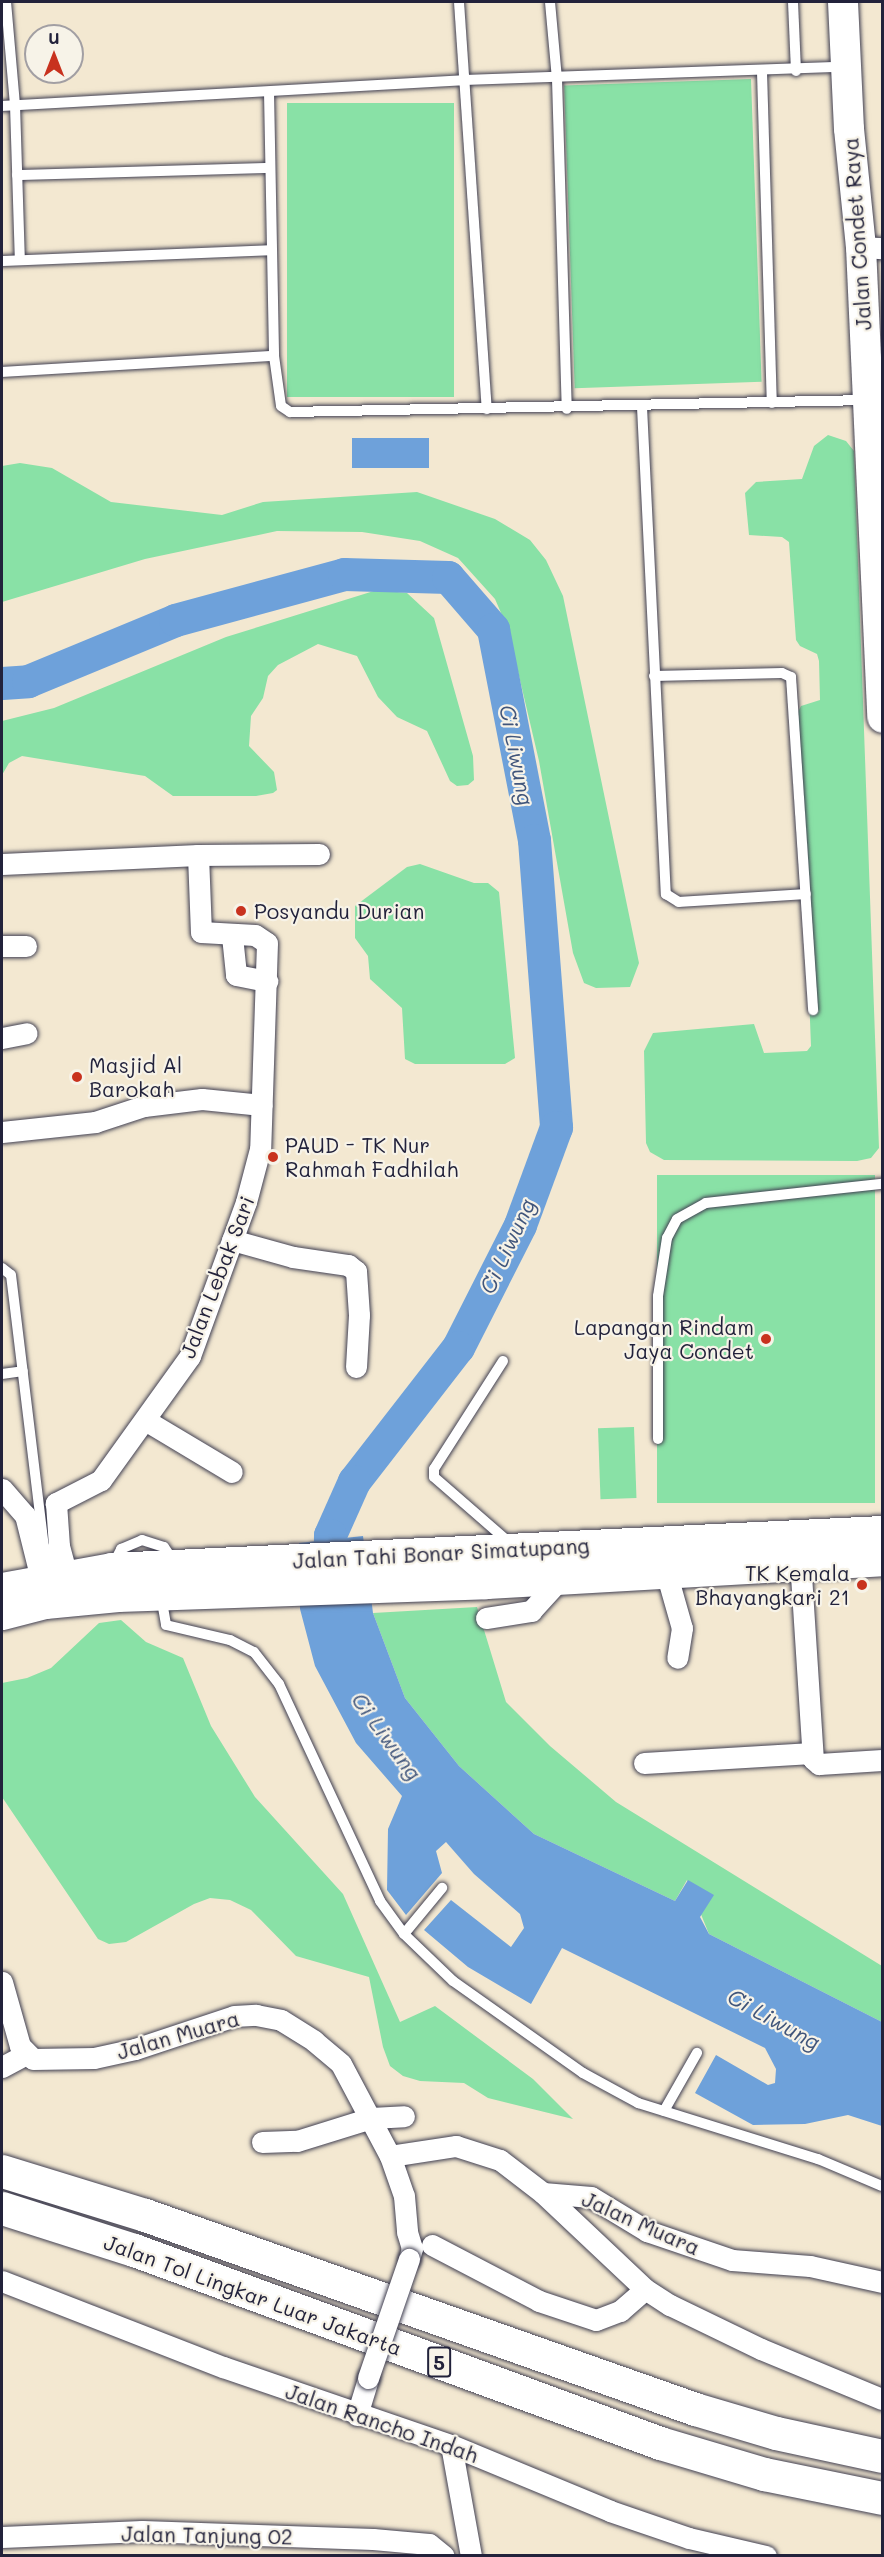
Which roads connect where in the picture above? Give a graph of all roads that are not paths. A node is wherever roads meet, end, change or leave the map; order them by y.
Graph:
1 (6, 2) edge
2 (459, 2) edge
3 (550, 2) edge
4 (793, 2) edge
5 (843, 2) edge
6 (845, 67) junction
7 (796, 71) junction
8 (762, 72) junction
9 (557, 79) junction
10 (462, 81) junction
11 (269, 92) junction
12 (15, 105) junction
13 (2, 106) edge
14 (269, 168) junction
15 (17, 175) junction
16 (872, 248) edge
17 (271, 250) junction
18 (20, 260) junction
19 (2, 261) edge
20 (274, 356) junction
21 (2, 372) edge
22 (873, 386) edge
23 (772, 403) junction
24 (642, 407) junction
25 (487, 409) junction
26 (567, 409) junction
27 (879, 550) edge
28 (654, 676) junction
29 (882, 718) edge
30 (198, 855) junction
31 (319, 855) dead end
32 (2, 864) edge
33 (806, 894) junction
34 (232, 936) junction
35 (26, 945) dead end
36 (2, 946) edge
37 (267, 981) junction
38 (813, 1010) dead end
39 (27, 1033) dead end
40 (2, 1038) edge
41 (262, 1105) junction
42 (2, 1132) edge
43 (882, 1184) edge
44 (232, 1240) junction
45 (2, 1269) edge
46 (503, 1361) dead end
47 (356, 1366) dead end
48 (23, 1371) junction
49 (2, 1374) edge
50 (145, 1419) junction
51 (658, 1439) dead end
52 (232, 1472) dead end
53 (2, 1489) edge
54 (882, 1532) edge
55 (516, 1549) junction
56 (800, 1559) junction
57 (882, 1559) edge
58 (483, 1567) junction
59 (666, 1572) junction
60 (54, 1577) junction
61 (561, 1578) junction
62 (169, 1580) junction
63 (2, 1589) edge
64 (2, 1613) edge
65 (486, 1618) dead end
66 (677, 1658) dead end
67 (812, 1753) junction
68 (882, 1760) edge
69 (644, 1763) dead end
70 (442, 1888) dead end
71 (404, 1934) junction
72 (2, 1982) edge
73 (698, 2053) dead end
74 (26, 2054) junction
75 (2, 2067) edge
76 (664, 2111) junction
77 (404, 2116) dead end
78 (371, 2118) junction
79 (262, 2142) dead end
80 (390, 2156) junction
81 (2, 2171) edge
82 (882, 2187) edge
83 (543, 2193) junction
84 (2, 2208) edge
85 (432, 2245) dead end
86 (2, 2281) edge
87 (882, 2282) edge
88 (645, 2289) junction
89 (882, 2399) edge
90 (357, 2415) junction
91 (451, 2445) junction
92 (882, 2456) edge
93 (882, 2498) edge
94 (2, 2537) edge
95 (444, 2556) edge
96 (471, 2556) edge
97 (766, 2556) edge

1 - 12 lane
2 - 10 lane
3 - 9 lane
4 - 7 lane
5 - 6 street, Jalan Condet Raya
6 - 7 lane
6 - 16 street, Jalan Condet Raya
7 - 8 lane
8 - 9 lane
8 - 23 lane
9 - 10 lane
9 - 26 lane
10 - 11 lane
10 - 25 lane
11 - 12 lane
11 - 14 lane
12 - 13 lane
12 - 15 lane
14 - 15 lane
14 - 17 lane
15 - 18 lane
16 - 22 street, Jalan Condet Raya
17 - 18 lane
17 - 20 lane
18 - 19 lane
20 - 21 lane
20 - 25 lane
22 - 23 lane
22 - 27 street, Jalan Condet Raya
23 - 24 lane
24 - 26 lane
24 - 28 lane
25 - 26 lane
27 - 29 street, Jalan Condet Raya
28 - 33 lane
28 - 33 lane
30 - 31 street
30 - 32 street
30 - 34 street
33 - 38 lane
34 - 37 street
34 - 37 street, Jalan Lebak Sari
35 - 36 street
37 - 41 street, Jalan Lebak Sari
39 - 40 street
41 - 42 street
41 - 44 street, Jalan Lebak Sari
43 - 51 lane
44 - 47 street
44 - 50 street, Jalan Lebak Sari
45 - 48 lane
46 - 55 lane
48 - 49 lane
48 - 60 lane
50 - 52 street
50 - 60 street, Jalan Lebak Sari
53 - 60 street
54 - 56 highway, Jalan Tahi Bonar Simatupang
55 - 56 highway, Jalan Tahi Bonar Simatupang
55 - 58 highway, Jalan Tahi Bonar Simatupang
56 - 57 highway, Jalan Tahi Bonar Simatupang
56 - 59 highway, Jalan Tahi Bonar Simatupang
56 - 67 street
58 - 61 highway, Jalan Tahi Bonar Simatupang
58 - 62 highway, Jalan Tahi Bonar Simatupang
59 - 61 highway, Jalan Tahi Bonar Simatupang
59 - 66 street
60 - 62 highway, Jalan Tahi Bonar Simatupang
60 - 63 highway, Jalan Tahi Bonar Simatupang
61 - 65 street
62 - 64 highway, Jalan Tahi Bonar Simatupang
62 - 71 lane
67 - 68 street
67 - 69 street
70 - 71 lane
71 - 76 lane
72 - 74 street
73 - 76 lane
74 - 75 street
74 - 78 street, Jalan Muara
76 - 82 lane
77 - 78 street
78 - 79 street
78 - 80 street, Jalan Muara
80 - 83 street
80 - 90 street, Jalan Muara, bridge
81 - 92 highway, Jalan Tol Lingkar Luar Jakarta / 5
83 - 87 street, Jalan Muara
83 - 88 street
84 - 93 highway, Jalan Tol Lingkar Luar Jakarta / 5
85 - 88 street
86 - 90 street, Jalan Rancho Indah
88 - 89 street
90 - 91 street, Jalan Rancho Indah
91 - 96 street
91 - 97 street, Jalan Rancho Indah
94 - 95 street, Jalan Tanjung 02

